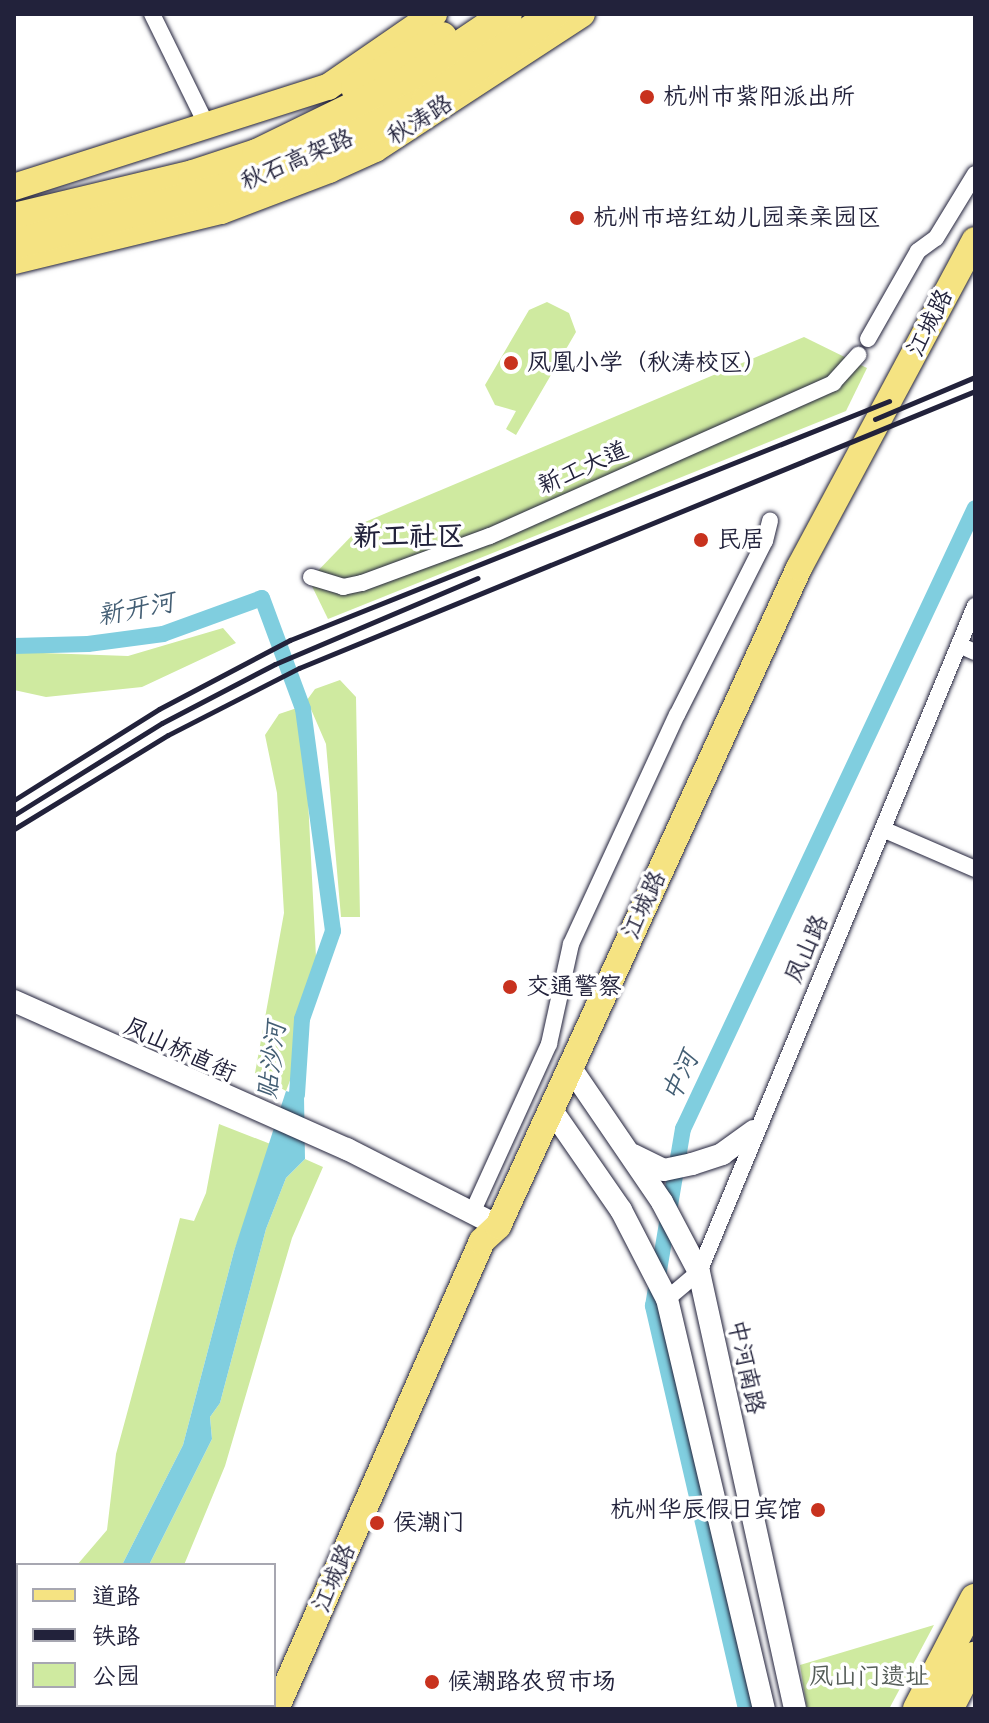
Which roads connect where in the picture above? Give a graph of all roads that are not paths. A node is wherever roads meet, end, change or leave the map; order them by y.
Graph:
1 (152, 14) edge
2 (434, 14) edge
3 (482, 14) edge
4 (507, 14) edge
5 (554, 14) edge
6 (582, 14) edge
7 (207, 126) junction
8 (975, 174) edge
9 (14, 187) edge
10 (14, 204) edge
11 (14, 218) edge
12 (975, 240) edge
13 (14, 244) edge
14 (14, 261) edge
15 (868, 339) dead end
16 (858, 355) dead end
17 (770, 521) dead end
18 (311, 577) dead end
19 (975, 606) edge
20 (959, 645) junction
21 (975, 652) edge
22 (885, 830) junction
23 (975, 869) edge
24 (14, 1001) edge
25 (570, 1067) junction
26 (551, 1109) junction
27 (754, 1131) junction
28 (624, 1148) junction
29 (472, 1213) junction
30 (498, 1226) junction
31 (699, 1272) junction
32 (665, 1295) junction
33 (975, 1599) edge
34 (975, 1630) edge
35 (975, 1657) edge
36 (975, 1691) edge
37 (932, 1704) edge
38 (276, 1709) edge
39 (764, 1709) edge
40 (795, 1709) edge
41 (965, 1709) edge

1 - 7 street
2 - 7 main road
3 - 10 highway
4 - 11 highway, 秋石高架路
5 - 13 highway, 秋石高架路
6 - 14 main road, 秋涛路
7 - 9 main road
8 - 15 street
12 - 25 main road, 江城路
16 - 18 street, 新工大道
17 - 29 street
19 - 20 street, 凤山路
20 - 21 street
20 - 22 street, 凤山路
22 - 23 street
22 - 27 street, 凤山路
24 - 29 main road, 凤山桥直街
25 - 26 main road, 江城路
25 - 28 main road, 中河南路
26 - 30 main road, 江城路
26 - 32 main road
27 - 28 main road
27 - 31 street, 凤山路
28 - 31 main road, 中河南路
29 - 30 main road, 凤山桥直街
30 - 38 main road, 江城路
31 - 32 street, 凤山路
31 - 40 main road, 中河南路
32 - 39 main road
33 - 37 highway
34 - 37 highway
35 - 37 highway
36 - 41 highway

